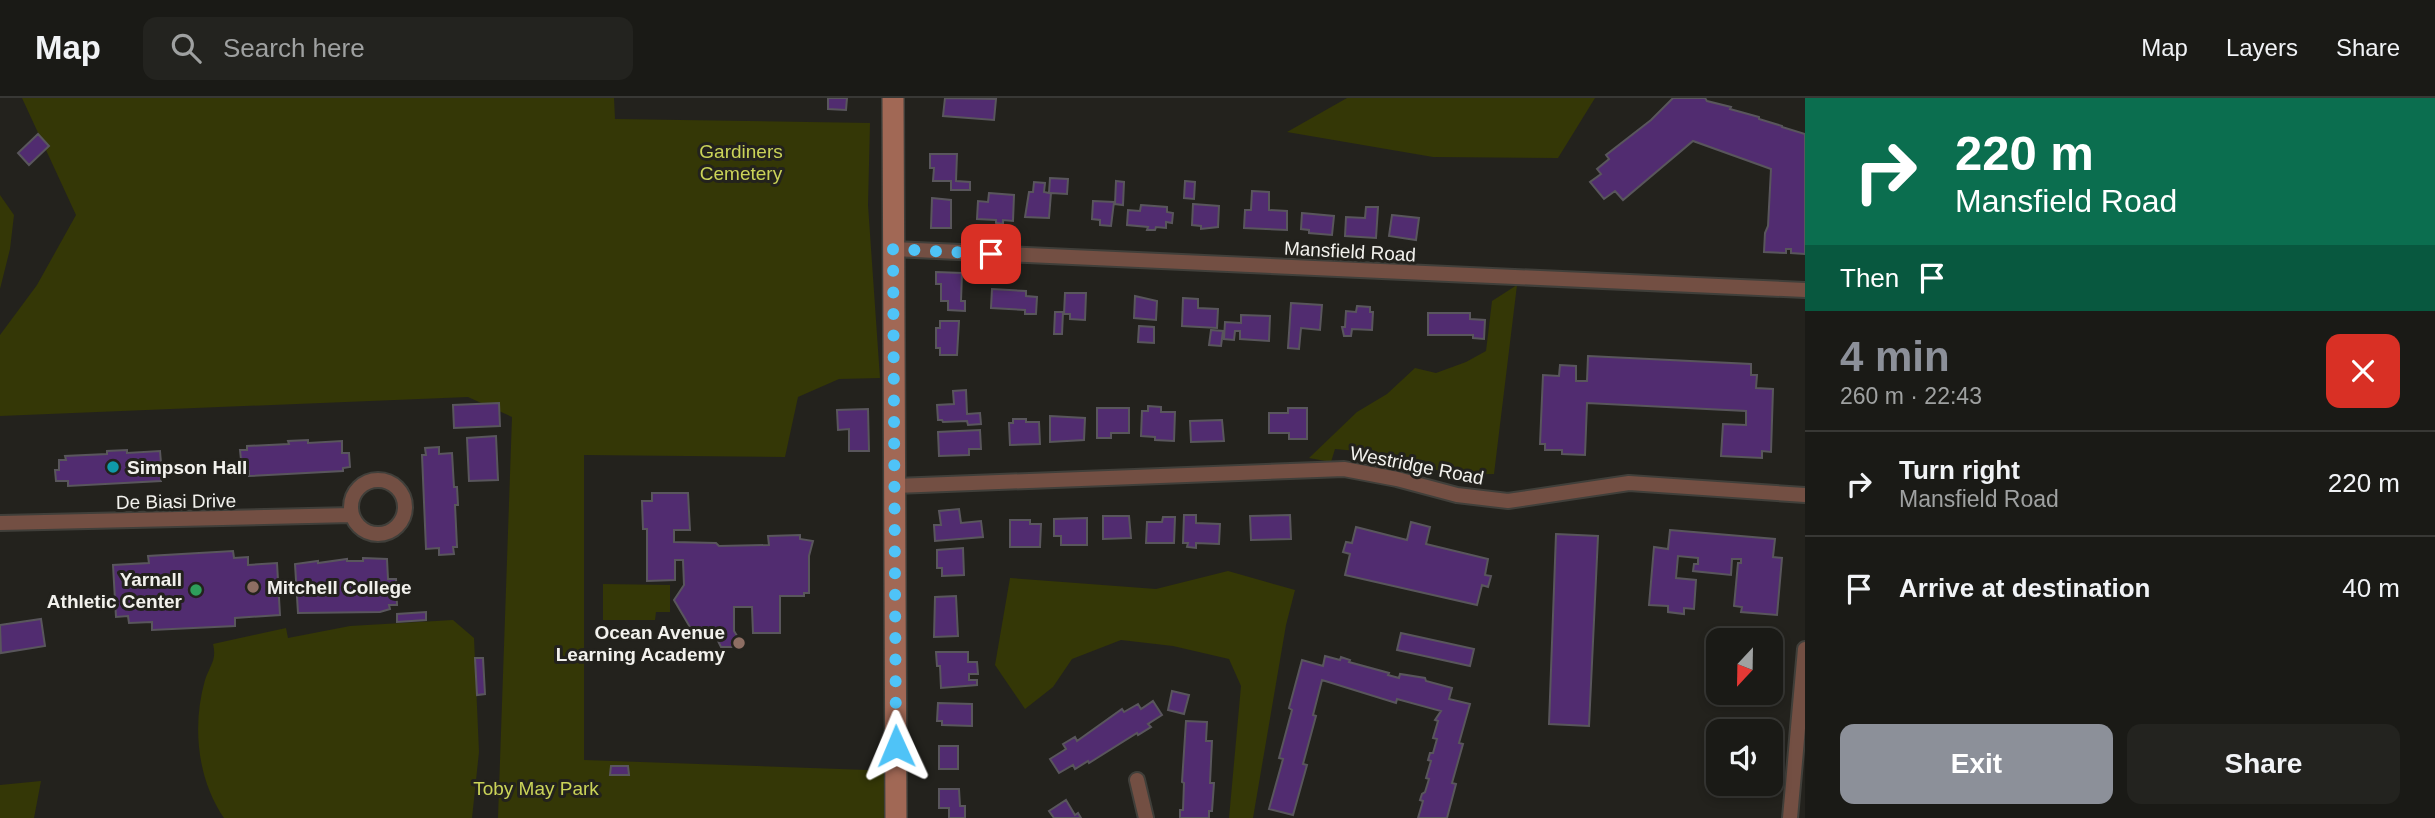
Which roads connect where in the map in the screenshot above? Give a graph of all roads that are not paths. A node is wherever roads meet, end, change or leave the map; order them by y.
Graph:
1 (893, 98) edge
2 (893, 249) junction
3 (1805, 290) edge
4 (895, 486) junction
5 (1805, 495) edge
6 (352, 515) dead end
7 (0, 523) edge
8 (1805, 649) edge
9 (1137, 780) dead end
10 (896, 818) edge
11 (1146, 818) edge
12 (1790, 818) edge

1 - 2 main road
2 - 3 street, Mansfield Road
2 - 4 main road
4 - 5 street, Westridge Road
4 - 10 main road
6 - 7 street, De Biasi Drive
8 - 12 street
9 - 11 street

